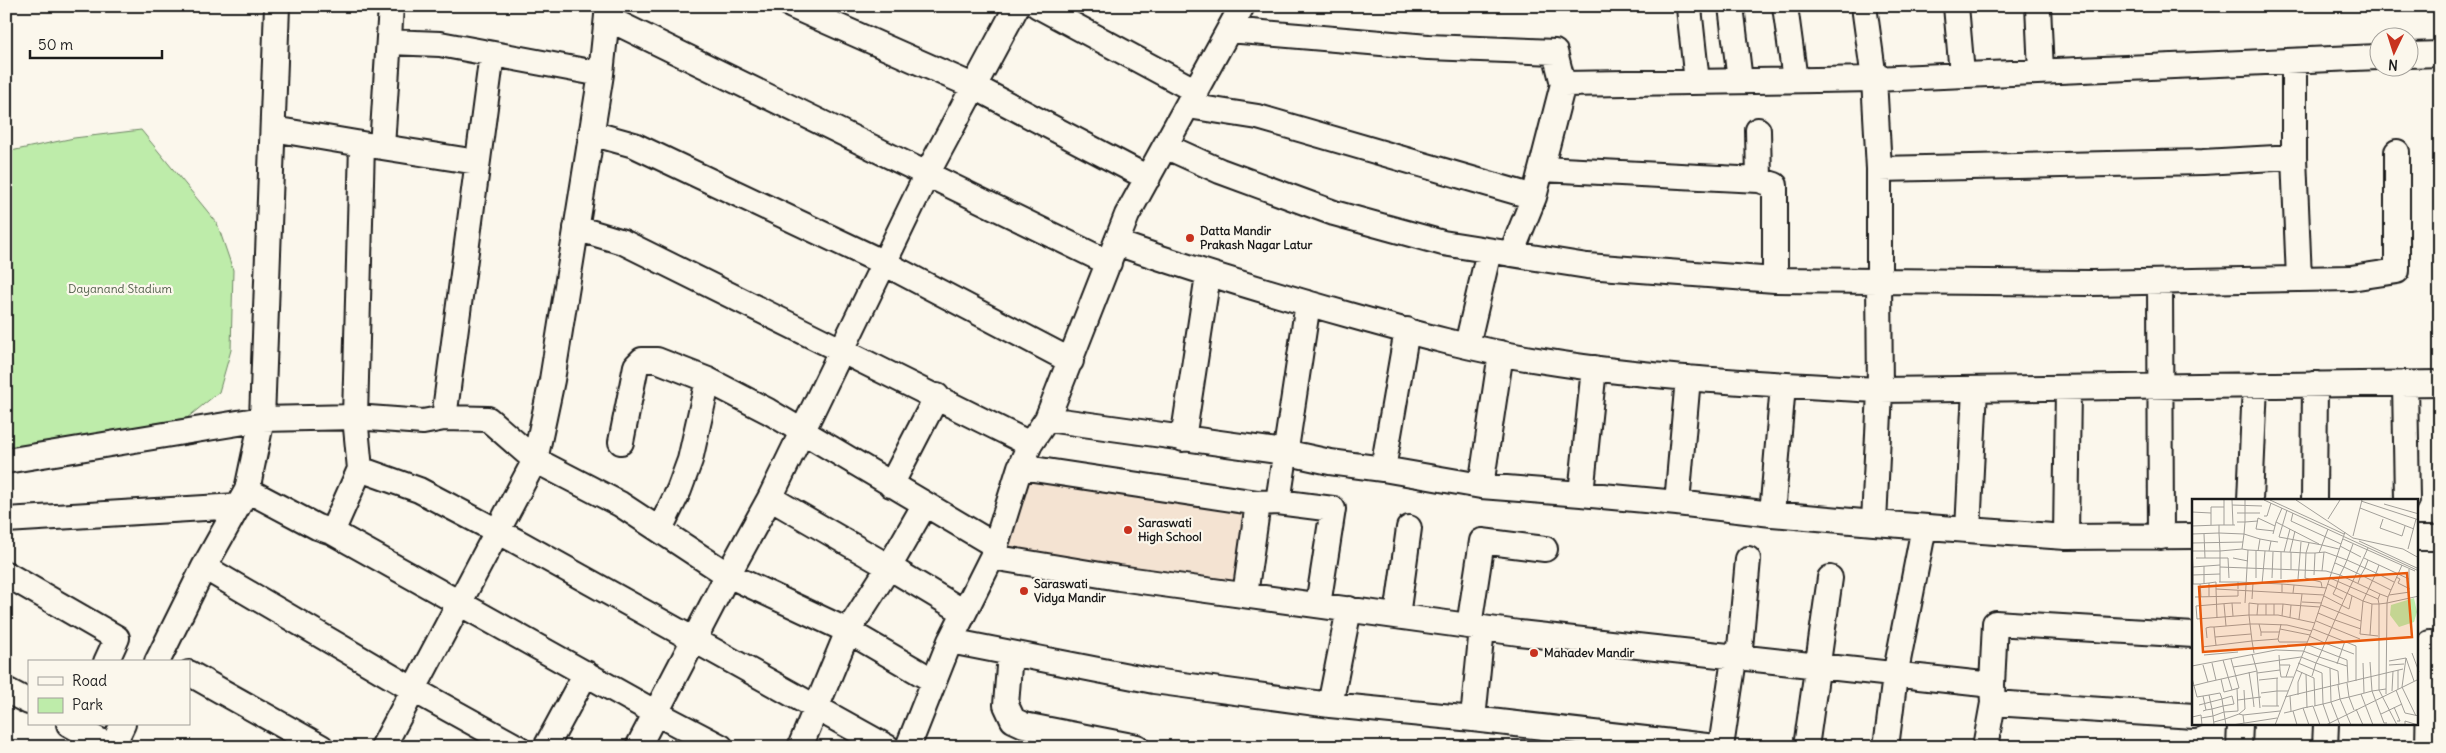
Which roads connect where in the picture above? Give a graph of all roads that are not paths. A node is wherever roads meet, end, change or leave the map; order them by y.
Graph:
1 (277, 6) edge
2 (391, 6) edge
3 (792, 6) edge
4 (1017, 6) edge
5 (1038, 6) edge
6 (1242, 6) edge
7 (1731, 6) edge
8 (1785, 6) edge
9 (1864, 6) edge
10 (1956, 6) edge
11 (2038, 6) edge
12 (1689, 8) dead end
13 (608, 12) edge
14 (1229, 30) junction
15 (389, 42) junction
16 (492, 54) junction
17 (2440, 54) edge
18 (2418, 55) edge
19 (2368, 58) edge
20 (2294, 62) junction
21 (2041, 71) junction
22 (601, 74) junction
23 (1962, 74) junction
24 (1874, 79) junction
25 (1795, 80) junction
26 (1740, 81) junction
27 (1697, 82) junction
28 (1563, 84) junction
29 (973, 86) junction
30 (1192, 98) junction
31 (273, 129) junction
32 (1758, 130) dead end
33 (591, 133) junction
34 (372, 146) junction
35 (1165, 146) junction
36 (2397, 152) dead end
37 (2294, 157) junction
38 (478, 162) junction
39 (1542, 169) junction
40 (1879, 169) junction
41 (927, 174) junction
42 (1148, 178) junction
43 (1759, 180) junction
44 (1534, 197) junction
45 (576, 228) junction
46 (1113, 253) junction
47 (1500, 253) junction
48 (884, 263) junction
49 (1208, 274) junction
50 (2299, 279) junction
51 (1775, 280) junction
52 (1879, 281) junction
53 (2160, 282) junction
54 (1308, 303) junction
55 (1407, 330) junction
56 (1467, 346) junction
57 (842, 351) junction
58 (1501, 353) junction
59 (1071, 361) junction
60 (1594, 368) junction
61 (1688, 378) junction
62 (708, 380) junction
63 (2440, 382) edge
64 (2405, 383) junction
65 (2315, 384) junction
66 (1783, 385) junction
67 (2255, 385) junction
68 (2159, 387) junction
69 (2068, 388) junction
70 (1975, 389) junction
71 (1880, 390) junction
72 (937, 396) junction
73 (354, 416) junction
74 (444, 418) junction
75 (1047, 419) junction
76 (262, 420) junction
77 (802, 432) junction
78 (1183, 439) junction
79 (621, 442) dead end
80 (1030, 444) junction
81 (1284, 452) junction
82 (535, 460) junction
83 (6, 461) edge
84 (1020, 467) junction
85 (360, 469) junction
86 (1383, 469) junction
87 (891, 485) junction
88 (1481, 486) junction
89 (1581, 494) junction
90 (243, 498) junction
91 (770, 498) junction
92 (2250, 499) edge
93 (2314, 499) edge
94 (2408, 499) edge
95 (1268, 502) junction
96 (1677, 503) junction
97 (925, 504) junction
98 (1772, 514) junction
99 (6, 520) edge
100 (1874, 523) junction
101 (1924, 527) junction
102 (1409, 528) dead end
103 (660, 529) junction
104 (1968, 530) junction
105 (498, 531) junction
106 (332, 532) junction
107 (2192, 536) edge
108 (2066, 537) junction
109 (2160, 537) junction
110 (2418, 538) edge
111 (2440, 538) edge
112 (1545, 549) dead end
113 (994, 551) junction
114 (1748, 559) dead end
115 (204, 566) junction
116 (888, 567) junction
117 (6, 574) edge
118 (728, 575) junction
119 (1830, 578) dead end
120 (1245, 595) junction
121 (460, 603) junction
122 (1318, 606) junction
123 (1349, 609) junction
124 (964, 612) junction
125 (1397, 616) junction
126 (1476, 627) junction
127 (848, 631) junction
128 (2192, 635) edge
129 (694, 639) junction
130 (950, 641) junction
131 (2429, 642) edge
132 (1010, 653) junction
133 (1737, 659) junction
134 (107, 660) edge
135 (162, 660) edge
136 (1817, 668) junction
137 (586, 673) junction
138 (190, 674) edge
139 (1895, 676) junction
140 (934, 681) junction
141 (6, 690) edge
142 (414, 690) junction
143 (1993, 694) junction
144 (28, 701) edge
145 (1330, 705) junction
146 (816, 707) junction
147 (656, 713) junction
148 (2192, 716) edge
149 (1473, 719) junction
150 (2433, 723) edge
151 (73, 726) edge
152 (122, 726) edge
153 (2240, 726) edge
154 (2326, 726) edge
155 (1709, 746) edge
156 (111, 747) edge
157 (321, 747) edge
158 (383, 747) edge
159 (517, 747) edge
160 (546, 747) edge
161 (638, 747) edge
162 (721, 747) edge
163 (800, 747) edge
164 (887, 747) edge
165 (908, 747) edge
166 (1137, 747) edge
167 (1806, 747) edge
168 (1886, 747) edge
169 (1985, 747) edge
170 (2239, 747) edge
171 (2325, 747) edge
172 (2428, 747) edge

1 - 31 street
2 - 15 street
3 - 29 street
4 - 29 street
5 - 30 street
6 - 14 street
7 - 26 street
8 - 25 street
9 - 24 street
10 - 23 street
11 - 21 street
12 - 27 street
13 - 22 street
13 - 41 street
14 - 28 street
14 - 30 street
15 - 16 street
15 - 34 street
16 - 22 street
16 - 38 street
17 - 18 street
19 - 20 street
20 - 21 street
20 - 37 street
21 - 23 street
22 - 33 street
23 - 24 street
24 - 25 street
24 - 40 street
25 - 26 street
26 - 27 street
27 - 28 street
28 - 39 street
29 - 41 street
29 - 42 street
30 - 35 street
30 - 44 street
31 - 34 street
31 - 76 street
32 - 43 street
33 - 45 street
33 - 48 street
34 - 38 street
34 - 73 street
35 - 42 street
35 - 47 street
36 - 50 street
37 - 40 street
37 - 50 street
38 - 74 street
39 - 43 street
39 - 44 street
40 - 52 street
41 - 46 street
41 - 48 street
42 - 46 street
43 - 51 street
44 - 47 street
45 - 57 street
45 - 82 street
46 - 49 street
46 - 59 street
47 - 51 street
47 - 56 street
48 - 57 street
48 - 59 street
49 - 54 street
49 - 78 street
50 - 53 street
51 - 52 street
52 - 53 street
52 - 71 street
53 - 68 street
54 - 55 street
54 - 81 street
55 - 56 street
55 - 86 street
56 - 58 street
57 - 72 street
57 - 77 street
58 - 60 street
58 - 88 street
59 - 75 street
60 - 61 street
60 - 89 street
61 - 66 street
61 - 96 street
62 - 77 street
62 - 79 street
62 - 103 street
63 - 64 street
64 - 65 street
64 - 94 street
65 - 67 street
65 - 93 street
66 - 71 street
66 - 98 street
67 - 68 street
67 - 92 street
68 - 69 street
68 - 109 street
69 - 70 street
69 - 108 street
70 - 71 street
70 - 104 street
71 - 100 street
72 - 80 street
72 - 87 street
73 - 74 street
73 - 76 street
73 - 85 street
74 - 82 street
75 - 78 street
75 - 80 street
76 - 83 street
76 - 90 street
77 - 87 street
77 - 91 street
78 - 81 street
80 - 84 street
81 - 86 street
81 - 95 street
82 - 103 street
82 - 105 street
84 - 95 street
84 - 113 street
85 - 105 street
85 - 106 street
86 - 88 street
87 - 97 street
88 - 89 street
89 - 96 street
90 - 99 street
90 - 106 street
90 - 115 street
91 - 116 street
91 - 118 street
95 - 120 street
95 - 122 street
96 - 98 street
97 - 113 street
97 - 116 street
98 - 100 street
100 - 101 street
101 - 104 street
101 - 139 street
102 - 125 street
103 - 118 street
104 - 108 street
105 - 121 street
105 - 129 street
106 - 121 street
107 - 109 street
108 - 109 street
110 - 111 street
112 - 126 street
113 - 120 street
113 - 124 street
114 - 133 street
115 - 135 street
115 - 142 street
116 - 124 street
116 - 127 street
117 - 134 street
118 - 127 street
118 - 129 street
119 - 136 street
120 - 122 street
121 - 137 street
121 - 142 street
122 - 123 street
123 - 125 street
123 - 145 street
124 - 130 street
125 - 126 street
126 - 133 street
126 - 149 street
127 - 140 street
127 - 146 street
128 - 143 street
129 - 146 street
129 - 147 street
130 - 132 street
130 - 140 street
131 - 150 street
132 - 145 street
132 - 166 street
133 - 136 street
133 - 155 street
136 - 139 street
136 - 167 street
137 - 147 street
137 - 160 street
138 - 157 street
139 - 143 street
139 - 168 street
140 - 165 street
141 - 144 street
142 - 158 street
142 - 159 street
143 - 148 street
143 - 169 street
145 - 149 street
146 - 163 street
146 - 164 street
147 - 161 street
147 - 162 street
149 - 155 street
150 - 172 street
151 - 156 street
152 - 156 street
153 - 170 street
154 - 171 street

